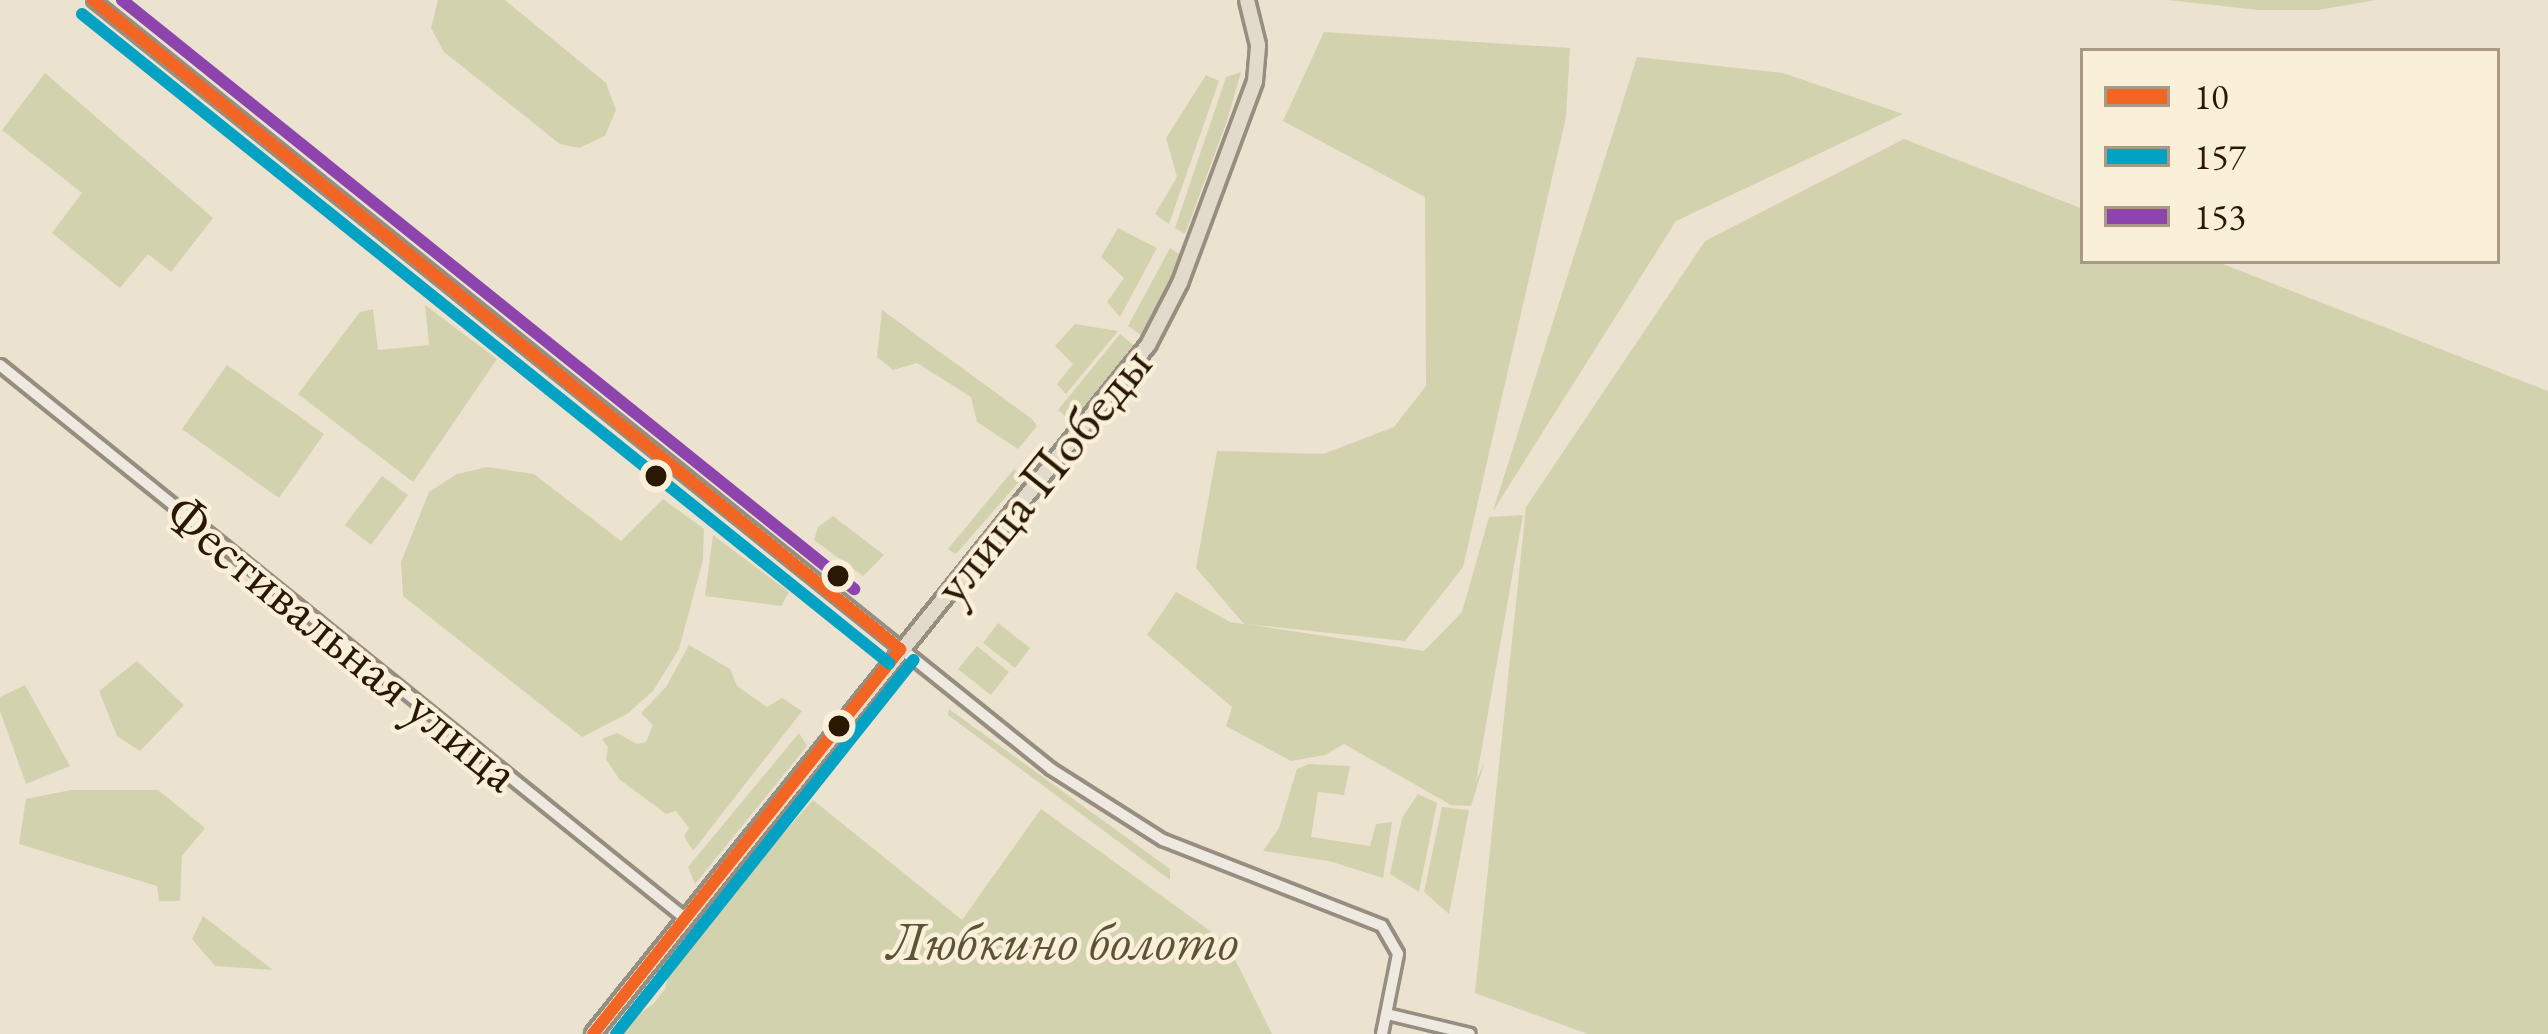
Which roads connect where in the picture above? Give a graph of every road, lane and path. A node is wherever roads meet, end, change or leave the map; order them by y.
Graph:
1 (93, 0) edge
2 (1247, 0) edge
3 (0, 365) edge
4 (900, 649) junction
5 (1236, 855) dead end
6 (1232, 870) junction
7 (686, 919) junction
8 (1387, 1013) junction
9 (593, 1034) edge
10 (1382, 1034) edge
11 (1470, 1034) edge

1 - 4 street
2 - 4 main road, улица Победы
3 - 7 street, Фестивальная улица
4 - 6 street
4 - 7 main road, улица Победы
5 - 6 street
6 - 8 street
7 - 9 main road, улица Победы
8 - 10 street
8 - 11 street

